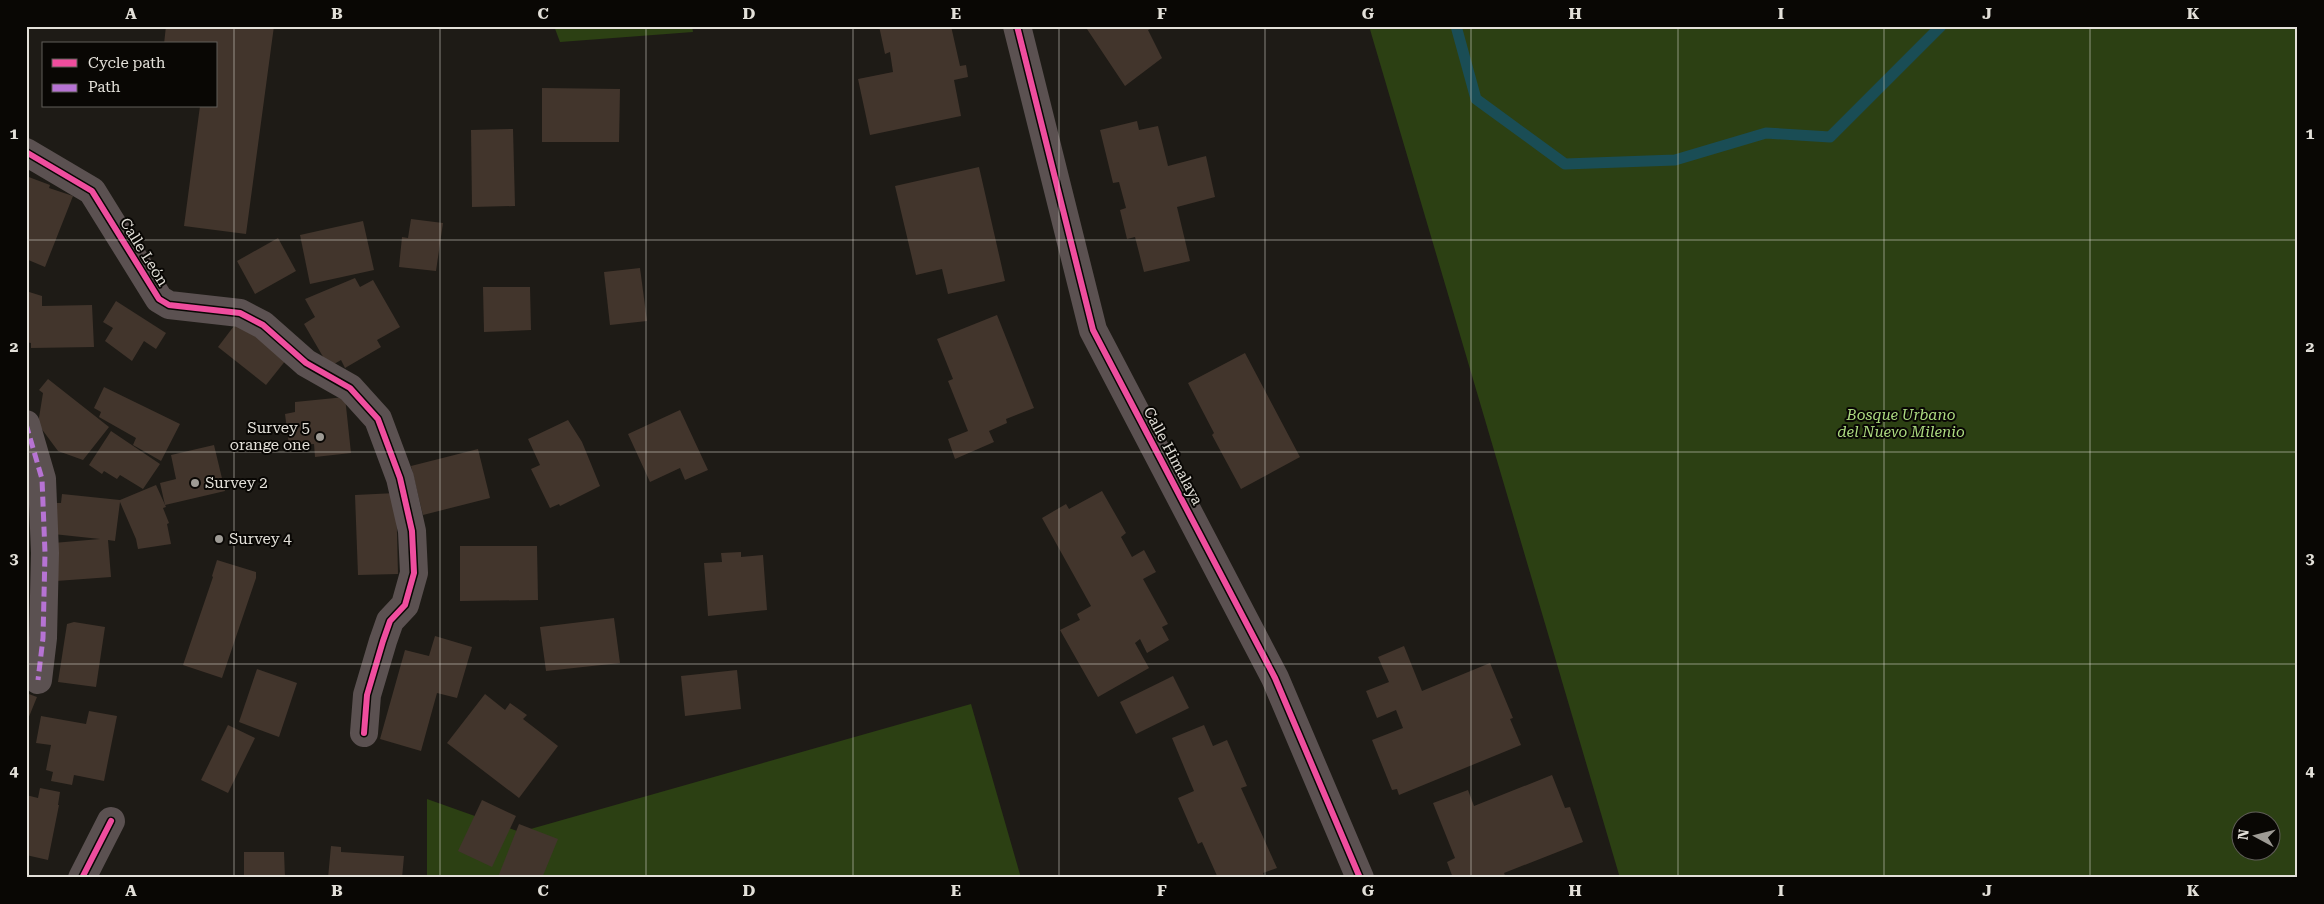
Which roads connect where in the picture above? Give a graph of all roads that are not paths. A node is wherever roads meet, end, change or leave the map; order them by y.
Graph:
1 (1017, 26) edge
2 (26, 152) edge
3 (26, 424) edge
4 (38, 680) dead end
5 (364, 732) dead end
6 (111, 821) dead end
7 (82, 878) edge
8 (1360, 878) edge

1 - 8 street, Calle Himalaya
2 - 5 street, Calle León
3 - 4 street
6 - 7 street

